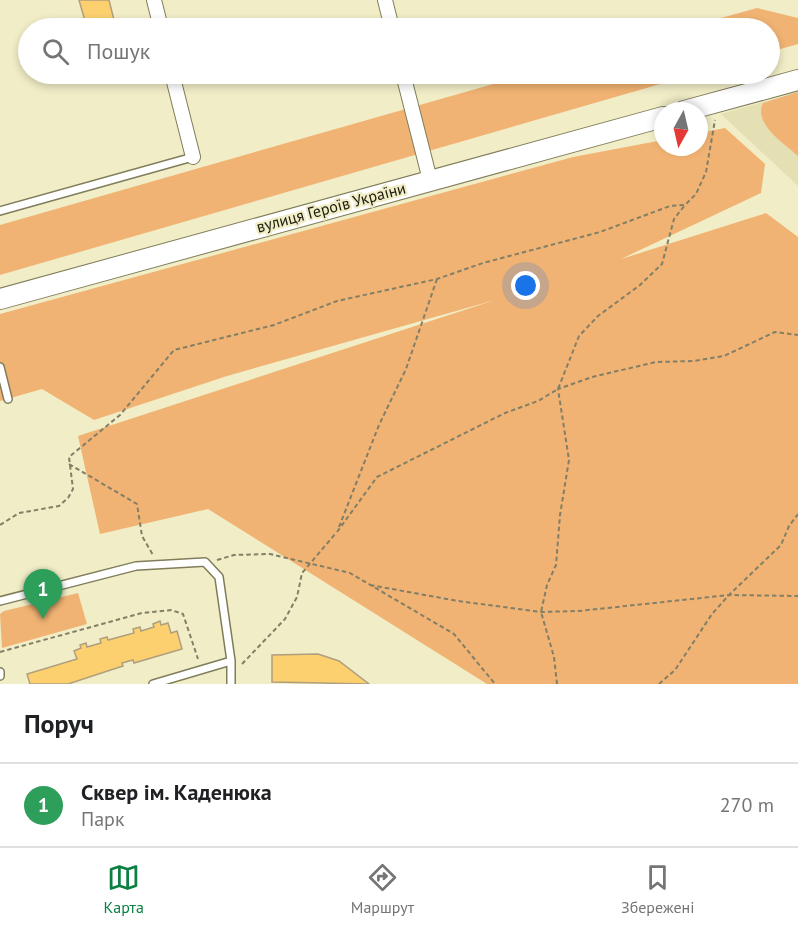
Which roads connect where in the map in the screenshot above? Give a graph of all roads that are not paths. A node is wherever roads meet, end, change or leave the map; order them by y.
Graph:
1 (154, 0) edge
2 (385, 0) edge
3 (158, 18) edge
4 (390, 18) edge
5 (798, 69) edge
6 (791, 82) edge
7 (175, 84) edge
8 (406, 84) edge
9 (708, 105) edge
10 (654, 119) edge
11 (193, 157) joint
12 (430, 180) junction
13 (0, 211) edge
14 (0, 299) edge
15 (0, 367) edge
16 (8, 399) dead end
17 (0, 601) edge
18 (231, 661) junction
19 (0, 672) edge
20 (184, 675) junction
21 (0, 676) edge
22 (153, 684) edge
23 (186, 684) edge
24 (231, 684) edge

1 - 3 street
2 - 4 street
5 - 6 main road
6 - 9 main road
7 - 11 street
8 - 12 street
10 - 12 main road, вулиця Героїв України
11 - 13 lane
12 - 14 main road, вулиця Героїв України
15 - 16 lane
17 - 18 lane
18 - 20 lane
18 - 24 lane
19 - 21 lane
20 - 22 lane
20 - 23 lane

